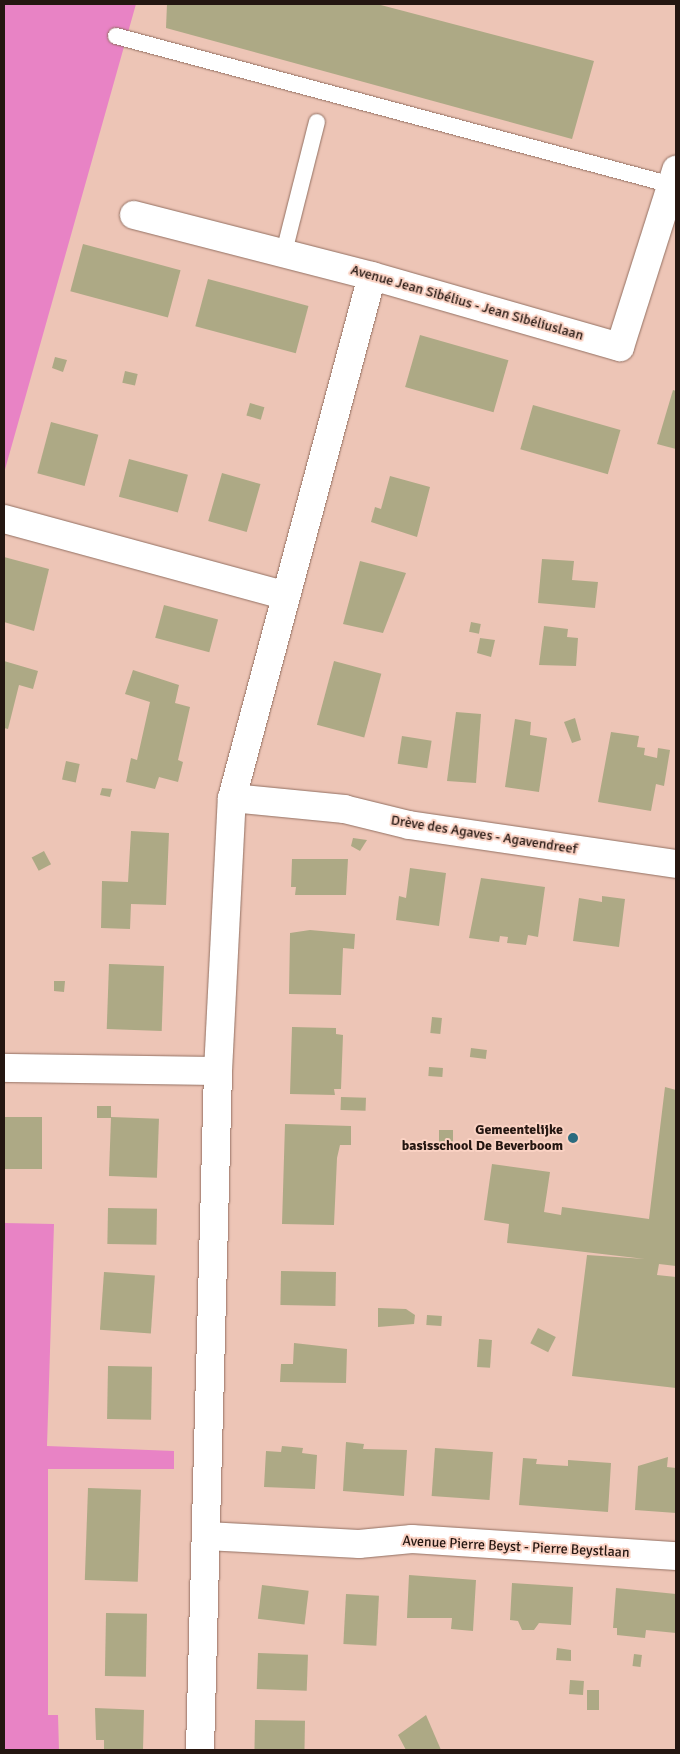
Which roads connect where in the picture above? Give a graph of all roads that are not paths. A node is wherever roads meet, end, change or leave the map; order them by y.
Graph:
1 (116, 36) dead end
2 (317, 122) dead end
3 (674, 178) edge
4 (134, 216) dead end
5 (284, 252) junction
6 (372, 276) junction
7 (4, 519) edge
8 (283, 595) junction
9 (232, 798) junction
10 (676, 864) edge
11 (4, 1068) edge
12 (218, 1071) junction
13 (206, 1536) junction
14 (676, 1556) edge
15 (200, 1750) edge

1 - 3 lane
2 - 5 lane
3 - 6 street, Avenue Jean Sibélius - Jean Sibéliuslaan
4 - 5 street, Avenue Jean Sibélius - Jean Sibéliuslaan
5 - 6 street, Avenue Jean Sibélius - Jean Sibéliuslaan
6 - 8 street
7 - 8 street
8 - 9 street
9 - 10 street, Drève des Agaves - Agavendreef
9 - 12 street
11 - 12 street
12 - 13 street
13 - 14 street, Avenue Pierre Beyst - Pierre Beystlaan
13 - 15 street

